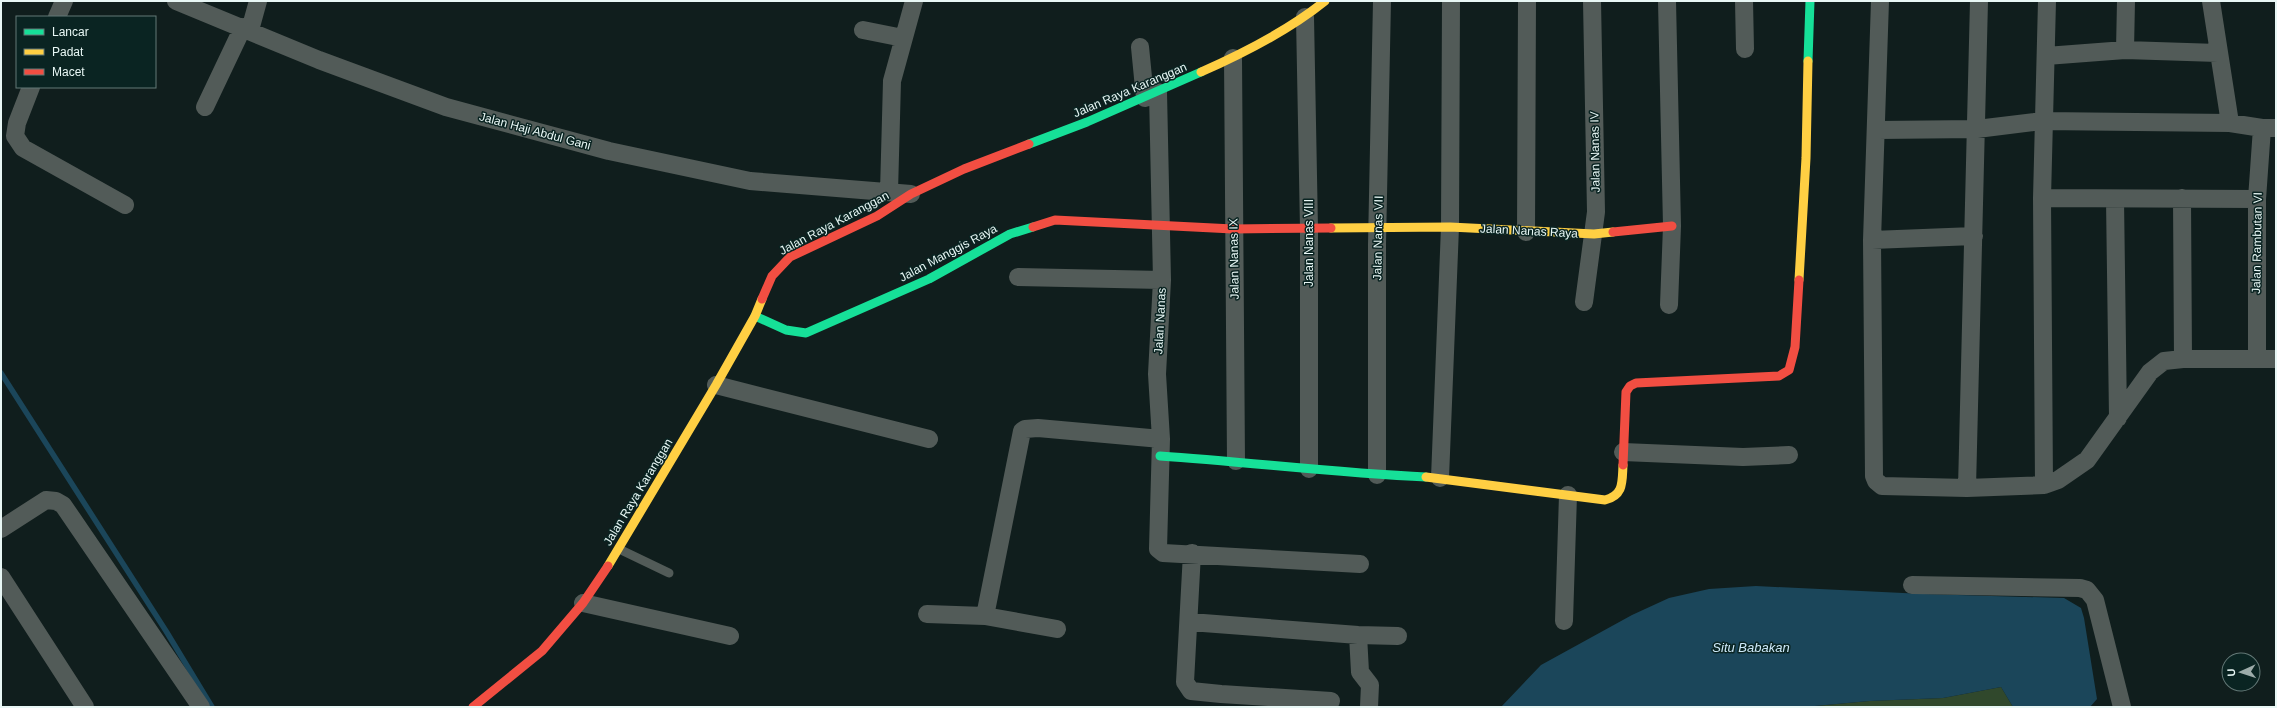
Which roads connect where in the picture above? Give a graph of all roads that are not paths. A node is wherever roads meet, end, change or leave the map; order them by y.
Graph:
1 (64, 1) edge
2 (176, 1) edge
3 (258, 1) edge
4 (914, 1) edge
5 (1324, 1) edge
6 (1382, 1) edge
7 (1451, 1) edge
8 (1526, 1) edge
9 (1592, 1) edge
10 (1667, 1) edge
11 (1744, 1) edge
12 (1810, 1) edge
13 (1880, 1) edge
14 (1979, 1) edge
15 (2047, 1) edge
16 (2126, 1) edge
17 (2212, 1) edge
18 (57, 16) edge
19 (1305, 17) junction
20 (246, 29) junction
21 (863, 30) dead end
22 (903, 38) junction
23 (1140, 47) dead end
24 (1745, 49) dead end
25 (2125, 50) junction
26 (2218, 53) junction
27 (2046, 56) junction
28 (1233, 58) junction
29 (30, 88) edge
30 (1151, 95) junction
31 (205, 107) dead end
32 (2042, 121) junction
33 (2230, 123) junction
34 (1977, 128) junction
35 (2269, 128) edge
36 (1877, 130) junction
37 (889, 192) junction
38 (911, 194) junction
39 (2042, 198) junction
40 (2115, 198) junction
41 (2182, 198) junction
42 (2257, 199) junction
43 (125, 205) dead end
44 (1672, 226) junction
45 (1161, 227) junction
46 (1450, 227) junction
47 (1378, 228) junction
48 (1234, 229) junction
49 (1309, 229) junction
50 (1526, 232) junction
51 (1594, 234) junction
52 (1974, 236) junction
53 (1872, 240) junction
54 (1018, 277) dead end
55 (1162, 280) junction
56 (1584, 302) dead end
57 (1669, 305) dead end
58 (754, 316) junction
59 (2257, 358) junction
60 (2183, 359) junction
61 (2276, 359) edge
62 (716, 385) junction
63 (2118, 418) junction
64 (929, 439) dead end
65 (1161, 448) junction
66 (1623, 452) junction
67 (1789, 455) dead end
68 (1236, 461) junction
69 (1310, 469) junction
70 (1377, 475) junction
71 (1440, 478) junction
72 (2044, 485) junction
73 (1967, 488) junction
74 (1568, 495) junction
75 (2, 527) edge
76 (619, 549) junction
77 (1192, 553) junction
78 (1360, 564) dead end
79 (669, 573) dead end
80 (1, 577) edge
81 (1912, 585) dead end
82 (583, 603) junction
83 (927, 614) dead end
84 (985, 616) junction
85 (1564, 621) dead end
86 (1190, 622) junction
87 (1057, 629) dead end
88 (1358, 635) junction
89 (730, 636) dead end
90 (1398, 636) dead end
91 (1220, 701) edge
92 (1331, 701) dead end
93 (1302, 704) edge
94 (85, 707) edge
95 (200, 707) edge
96 (473, 707) edge
97 (1369, 707) edge
98 (2122, 707) edge

1 - 18 street
2 - 20 street, Jalan Haji Abdul Gani
3 - 20 street
4 - 22 street
5 - 19 street, Jalan Raya Karanggan
6 - 47 street, Jalan Nanas VII
7 - 46 street
8 - 50 street
9 - 51 street, Jalan Nanas IV
10 - 44 street
11 - 24 street
12 - 66 street
13 - 36 street
14 - 34 street
15 - 27 street
16 - 25 street
17 - 26 street
19 - 28 street, Jalan Raya Karanggan
19 - 49 street, Jalan Nanas VIII
20 - 31 street
20 - 37 street, Jalan Haji Abdul Gani
21 - 22 street
22 - 37 street
23 - 30 street, Jalan Nanas
25 - 26 street
25 - 27 street
26 - 33 street
27 - 32 street
28 - 30 street, Jalan Raya Karanggan
28 - 48 street, Jalan Nanas IX
29 - 43 street
30 - 38 street, Jalan Raya Karanggan
30 - 45 street, Jalan Nanas
32 - 33 street
32 - 34 street
32 - 39 street
33 - 35 street
34 - 36 street
34 - 52 street
35 - 42 street, Jalan Rambutan VI
36 - 53 street
37 - 38 street, Jalan Haji Abdul Gani
38 - 58 street, Jalan Raya Karanggan
39 - 40 street
39 - 72 street
40 - 41 street
40 - 63 street
41 - 42 street
41 - 60 street
42 - 59 street, Jalan Rambutan VI
44 - 51 street, Jalan Nanas Raya
44 - 57 street
45 - 48 street, Jalan Nanas Raya
45 - 55 street, Jalan Nanas
45 - 58 street, Jalan Manggis Raya
46 - 47 street, Jalan Nanas Raya
46 - 50 street, Jalan Nanas Raya
46 - 71 street
47 - 49 street, Jalan Nanas Raya
47 - 70 street, Jalan Nanas VII
48 - 49 street, Jalan Nanas Raya
48 - 68 street, Jalan Nanas IX
49 - 69 street, Jalan Nanas VIII
50 - 51 street, Jalan Nanas Raya
51 - 56 street, Jalan Nanas IV
52 - 53 street
52 - 73 street
53 - 73 street
54 - 55 street
55 - 65 street, Jalan Nanas
58 - 62 street, Jalan Raya Karanggan
59 - 60 street
59 - 61 street
60 - 63 street
62 - 64 street
62 - 76 street, Jalan Raya Karanggan
63 - 72 street
65 - 68 street
65 - 77 street, Jalan Nanas
65 - 84 street
66 - 67 street
66 - 74 street
68 - 69 street
69 - 70 street
70 - 71 street
71 - 74 street
72 - 73 street
74 - 85 street
75 - 95 street
76 - 79 lane
76 - 82 street, Jalan Raya Karanggan
77 - 78 street
77 - 86 street
80 - 94 street
81 - 98 street
82 - 89 street
82 - 96 street, Jalan Raya Karanggan
83 - 84 street
84 - 87 street
86 - 88 street
86 - 91 street
88 - 90 street
88 - 97 street
91 - 93 street
92 - 93 street

